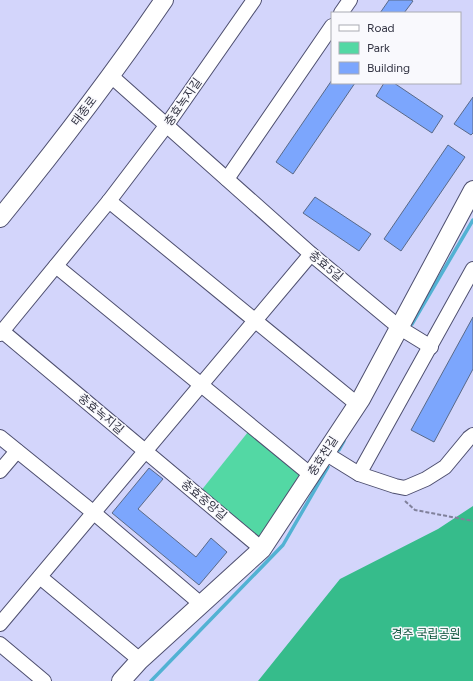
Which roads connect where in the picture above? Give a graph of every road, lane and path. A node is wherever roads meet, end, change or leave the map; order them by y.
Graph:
1 (164, 0) edge
2 (254, 0) edge
3 (350, 0) edge
4 (342, 12) edge
5 (331, 27) edge
6 (110, 75) junction
7 (166, 126) junction
8 (227, 179) junction
9 (473, 190) edge
10 (109, 201) junction
11 (0, 218) edge
12 (311, 254) junction
13 (56, 266) junction
14 (473, 269) edge
15 (255, 320) junction
16 (400, 328) junction
17 (1, 332) edge
18 (431, 347) junction
19 (201, 385) junction
20 (358, 404) junction
21 (473, 435) edge
22 (0, 437) edge
23 (17, 451) junction
24 (145, 451) junction
25 (325, 453) junction
26 (0, 472) edge
27 (359, 474) junction
28 (311, 475) junction
29 (405, 488) junction
30 (94, 513) junction
31 (473, 521) edge
32 (262, 549) junction
33 (40, 576) junction
34 (201, 604) junction
35 (0, 624) edge
36 (0, 644) edge
37 (140, 660) junction
38 (44, 681) edge
39 (121, 681) edge

1 - 6 street, 태종로
2 - 7 street, 충효녹지길
3 - 4 street
5 - 8 street
6 - 7 street, 충효5길
6 - 11 street, 태종로
7 - 8 street, 충효5길
7 - 10 street, 충효녹지길
8 - 12 street, 충효5길
9 - 16 street, 충효천길
10 - 13 street, 충효녹지길
10 - 15 street
12 - 15 street
12 - 16 street, 충효5길
13 - 17 street, 충효녹지길
13 - 19 street
14 - 18 street
15 - 19 street
15 - 20 street
16 - 18 street, 충효5길
16 - 20 street, 충효천길
17 - 24 street, 충효녹지길
18 - 27 street
19 - 24 street
19 - 28 street
20 - 25 street, 충효천길
21 - 29 street
22 - 23 street
23 - 26 street
23 - 30 street
24 - 30 street
24 - 32 street, 충효중앙길
25 - 27 street
25 - 28 street, 충효천길
27 - 29 street
28 - 32 street, 충효천길
29 - 31 path
30 - 33 street
30 - 34 street
32 - 34 street, 충효천길
33 - 35 street
33 - 37 street
34 - 37 street, 충효천길
36 - 38 street
37 - 39 street, 충효천길

